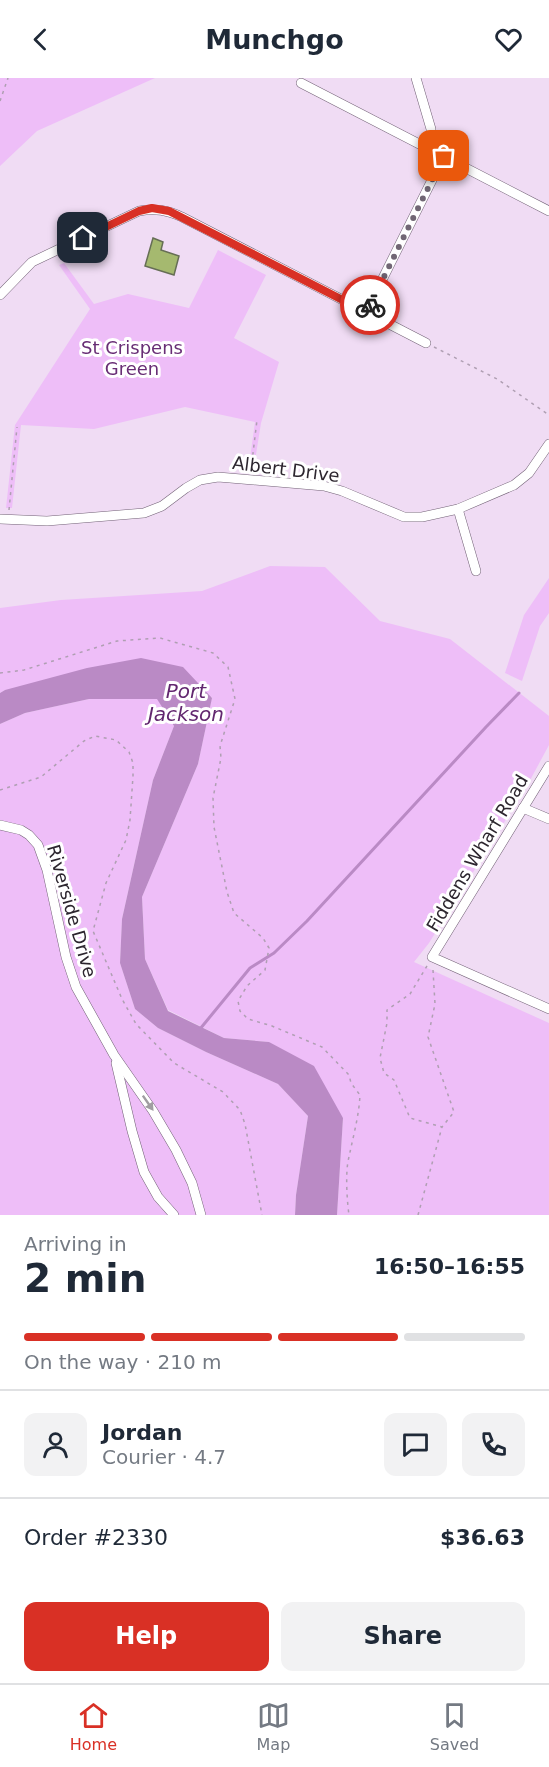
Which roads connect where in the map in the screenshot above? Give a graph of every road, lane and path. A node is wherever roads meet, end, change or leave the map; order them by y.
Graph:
1 (8, 78) edge
2 (416, 78) edge
3 (301, 83) dead end
4 (0, 101) edge
5 (425, 147) junction
6 (444, 156) junction
7 (549, 211) edge
8 (0, 295) edge
9 (366, 312) junction
10 (426, 343) joint
11 (549, 416) edge
12 (257, 420) dead end
13 (17, 427) dead end
14 (549, 444) edge
15 (250, 480) junction
16 (458, 509) junction
17 (4, 519) edge
18 (476, 571) dead end
19 (0, 673) edge
20 (549, 766) edge
21 (0, 790) edge
22 (524, 808) junction
23 (549, 819) edge
24 (0, 825) edge
25 (432, 957) junction
26 (549, 1009) edge
27 (114, 1055) junction
28 (442, 1127) junction
29 (174, 1215) edge
30 (201, 1215) edge
31 (262, 1215) edge
32 (349, 1215) edge
33 (418, 1215) edge

1 - 4 path
2 - 5 street
3 - 5 street
5 - 6 street
6 - 7 street
6 - 9 street
8 - 9 street
9 - 10 street
10 - 11 path
12 - 15 path
13 - 17 path
14 - 16 street, Albert Drive
15 - 16 street, Albert Drive
15 - 17 street, Albert Drive
16 - 18 street
19 - 32 path
20 - 22 street, Fiddens Wharf Road
21 - 31 path
22 - 23 street
22 - 25 street, Fiddens Wharf Road
24 - 27 street, Riverside Drive
25 - 26 street
25 - 28 path
25 - 28 path
27 - 29 street, Riverside Drive
27 -> 30 street, Riverside Drive
28 - 33 path

